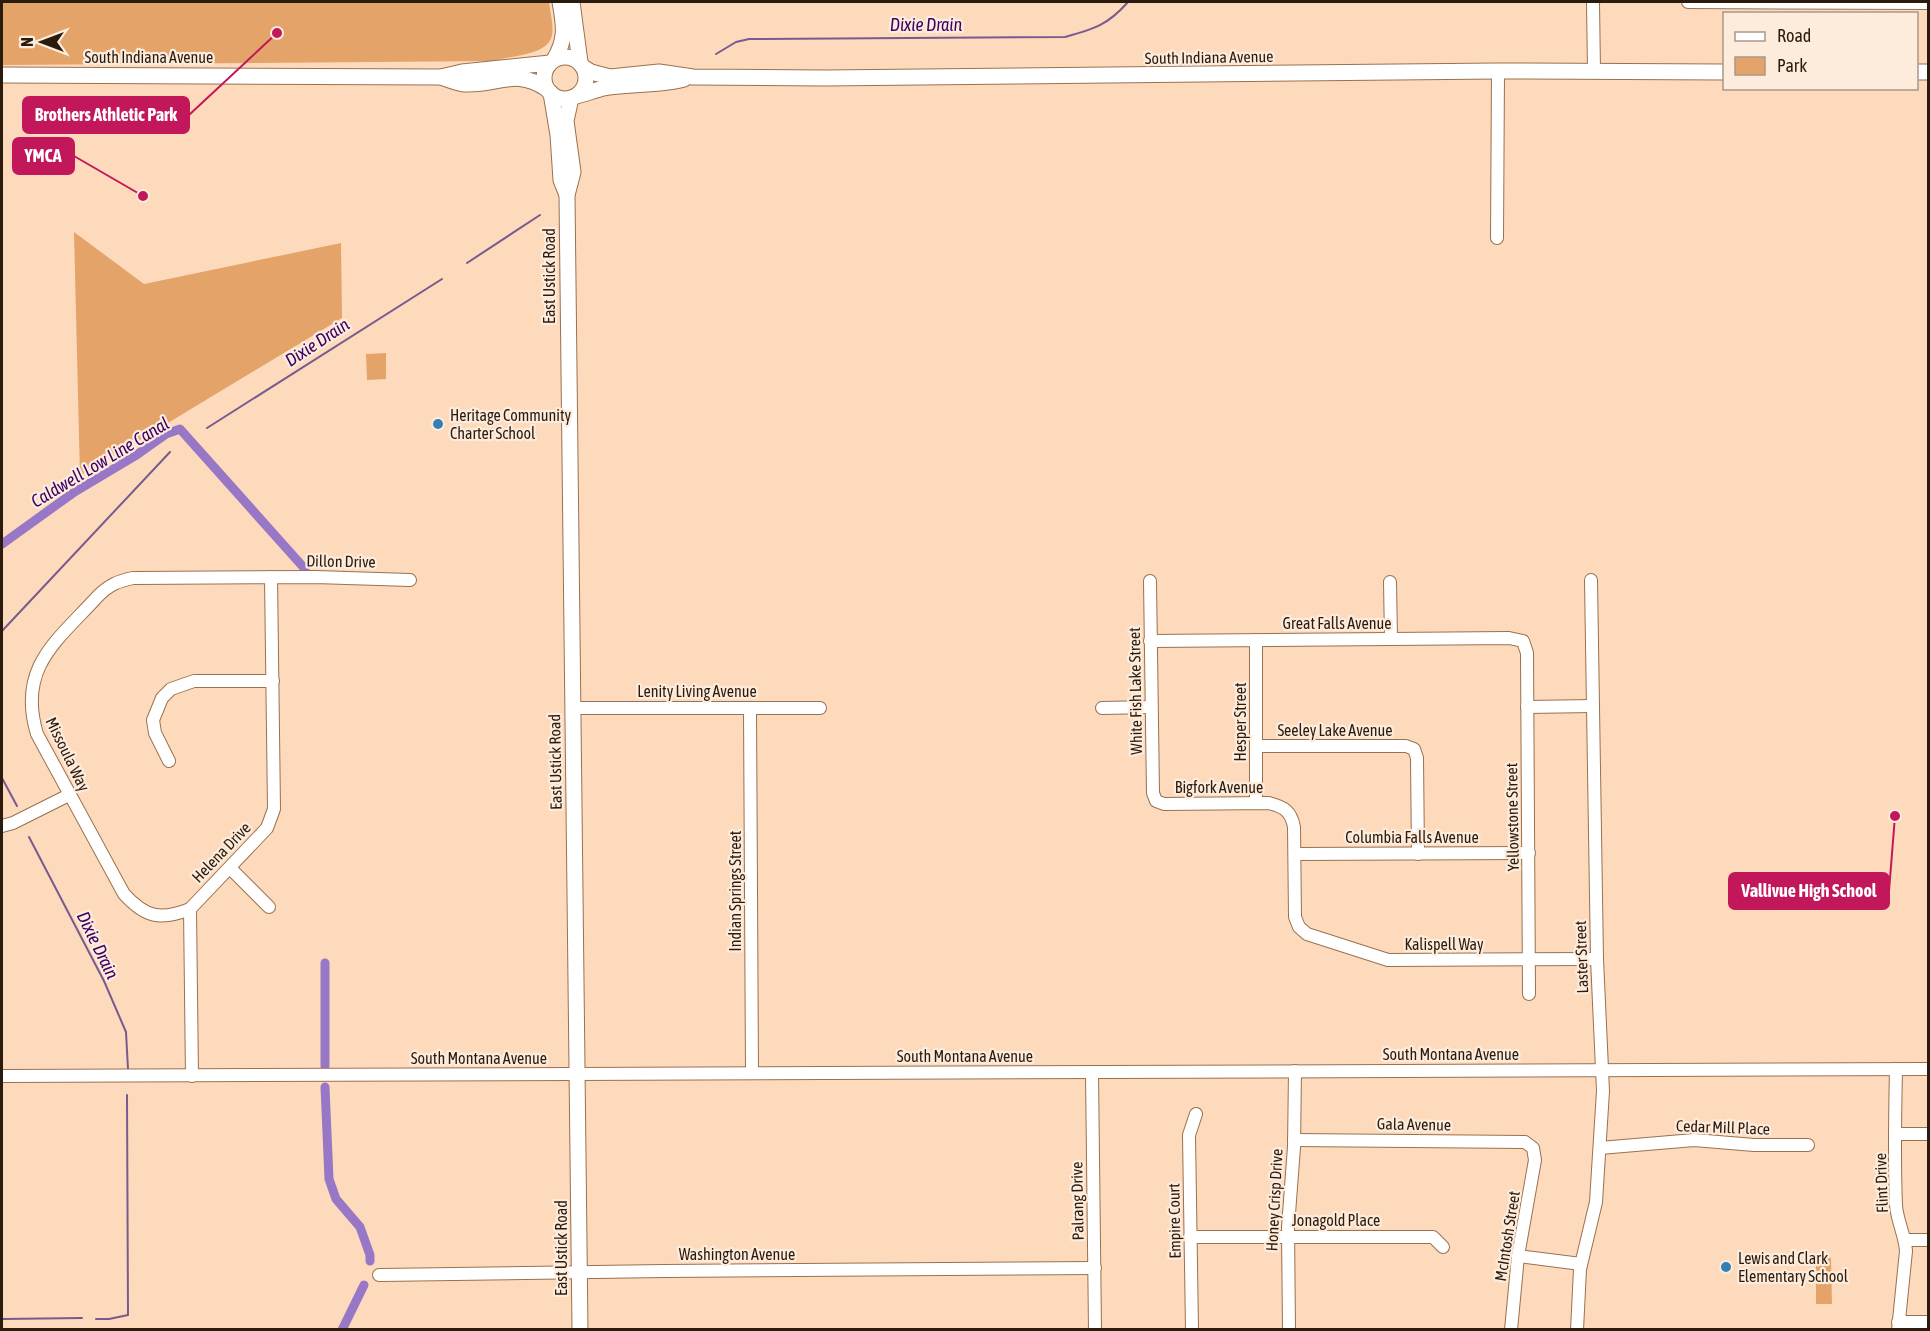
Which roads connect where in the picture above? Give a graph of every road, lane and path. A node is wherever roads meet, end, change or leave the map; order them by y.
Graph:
1 (560, 2) edge
2 (572, 2) edge
3 (1593, 2) edge
4 (1688, 2) edge
5 (1782, 2) edge
6 (1821, 2) edge
7 (1837, 2) edge
8 (1881, 2) edge
9 (1929, 3) edge
10 (552, 61) junction
11 (582, 65) junction
12 (1498, 71) junction
13 (1594, 71) junction
14 (1723, 72) edge
15 (2, 75) edge
16 (441, 77) junction
17 (693, 77) junction
18 (549, 91) junction
19 (574, 97) junction
20 (567, 195) junction
21 (1497, 238) dead end
22 (271, 577) junction
23 (160, 578) joint
24 (410, 580) dead end
25 (1591, 580) dead end
26 (1150, 581) dead end
27 (1390, 582) dead end
28 (1390, 639) junction
29 (1256, 640) junction
30 (1150, 641) junction
31 (1523, 641) joint
32 (273, 681) junction
33 (1593, 706) junction
34 (1151, 707) junction
35 (1527, 707) junction
36 (573, 708) junction
37 (750, 708) junction
38 (820, 708) dead end
39 (1102, 708) dead end
40 (1256, 746) junction
41 (169, 761) dead end
42 (69, 795) junction
43 (1156, 801) joint
44 (1256, 803) junction
45 (2, 826) edge
46 (1529, 853) junction
47 (1295, 854) junction
48 (1418, 854) junction
49 (231, 868) junction
50 (269, 907) dead end
51 (190, 909) junction
52 (1597, 959) junction
53 (1530, 960) junction
54 (1529, 994) dead end
55 (1896, 1069) junction
56 (1929, 1069) edge
57 (1602, 1070) junction
58 (1295, 1071) junction
59 (1092, 1072) junction
60 (752, 1073) junction
61 (578, 1074) junction
62 (2, 1076) edge
63 (192, 1076) junction
64 (1196, 1114) dead end
65 (1895, 1134) junction
66 (1929, 1134) edge
67 (1294, 1140) junction
68 (1808, 1145) dead end
69 (1533, 1148) joint
70 (1600, 1148) junction
71 (1190, 1237) junction
72 (1288, 1237) junction
73 (1906, 1240) junction
74 (1929, 1240) edge
75 (1443, 1247) dead end
76 (1518, 1256) junction
77 (1581, 1264) junction
78 (1095, 1268) junction
79 (579, 1272) junction
80 (379, 1275) dead end
81 (1929, 1322) edge
82 (1898, 1326) edge
83 (580, 1329) edge
84 (1095, 1329) edge
85 (1192, 1329) edge
86 (1289, 1329) edge
87 (1511, 1329) edge
88 (1577, 1329) edge

1 - 10 main road
2 - 11 main road
3 - 13 street
4 - 5 street
5 - 6 street
6 - 7 street
7 - 8 street
8 - 9 street
10 - 11 main road
10 - 16 main road, South Indiana Avenue
10 - 18 main road
11 - 17 main road, South Indiana Avenue
11 - 19 main road
12 - 13 main road, South Indiana Avenue
12 - 17 main road, South Indiana Avenue
12 - 21 street
13 - 14 main road, South Indiana Avenue
15 - 16 main road, South Indiana Avenue
16 - 18 main road, South Indiana Avenue
17 - 19 main road, South Indiana Avenue
18 - 19 main road
18 - 20 main road, East Ustick Road
19 - 20 main road, East Ustick Road
20 - 36 main road, East Ustick Road
22 - 23 street, Dillon Drive
22 - 24 street, Dillon Drive
22 - 32 street, Helena Drive
23 - 42 street, Missoula Way
25 - 33 street, Laster Street
26 - 30 street, White Fish Lake Street
27 - 28 street
28 - 29 street, Great Falls Avenue
28 - 31 street, Great Falls Avenue
29 - 30 street, Great Falls Avenue
29 - 40 street, Hesper Street
30 - 34 street, White Fish Lake Street
31 - 35 street, Yellowstone Street
32 - 41 street
32 - 49 street, Helena Drive
33 - 35 street
33 - 52 street, Laster Street
34 - 39 street
34 - 43 street, White Fish Lake Street
35 - 46 street, Yellowstone Street
36 - 37 street, Lenity Living Avenue
36 - 61 main road, East Ustick Road
37 - 38 street, Lenity Living Avenue
37 - 60 street, Indian Springs Street
40 - 44 street, Hesper Street
40 - 48 street, Seeley Lake Avenue
42 - 45 street
42 - 51 street, Missoula Way
43 - 44 street, Bigfork Avenue
44 - 47 street, Bigfork Avenue
46 - 48 street, Columbia Falls Avenue
46 - 53 street, Yellowstone Street
47 - 48 street, Columbia Falls Avenue
47 - 53 street, Kalispell Way
49 - 50 street
49 - 51 street, Helena Drive
51 - 63 street
52 - 53 street, Kalispell Way
52 - 57 street, Laster Street
53 - 54 street, Yellowstone Street
55 - 56 street, South Montana Avenue
55 - 57 street, South Montana Avenue
55 - 65 street, Flint Drive
57 - 58 street, South Montana Avenue
57 - 70 street, Laster Street
58 - 59 street, South Montana Avenue
58 - 67 street, Honey Crisp Drive
59 - 60 street, South Montana Avenue
59 - 78 street, Palrang Drive
60 - 61 street, South Montana Avenue
61 - 63 street, South Montana Avenue
61 - 79 main road, East Ustick Road
62 - 63 street, South Montana Avenue
64 - 71 street, Empire Court
65 - 66 street
65 - 73 street, Flint Drive
67 - 69 street, Gala Avenue
67 - 72 street, Honey Crisp Drive
68 - 70 street, Cedar Mill Place
69 - 76 street, McIntosh Street
70 - 77 street, Laster Street
71 - 72 street, Jonagold Place
71 - 85 street, Empire Court
72 - 75 street, Jonagold Place
72 - 86 street, Honey Crisp Drive
73 - 74 street
73 - 82 street, Flint Drive
76 - 77 street
76 - 87 street, McIntosh Street
77 - 88 street, Laster Street
78 - 79 street, Washington Avenue
78 - 84 street, Palrang Drive
79 - 80 street, Washington Avenue
79 - 83 main road, East Ustick Road
81 - 82 street

